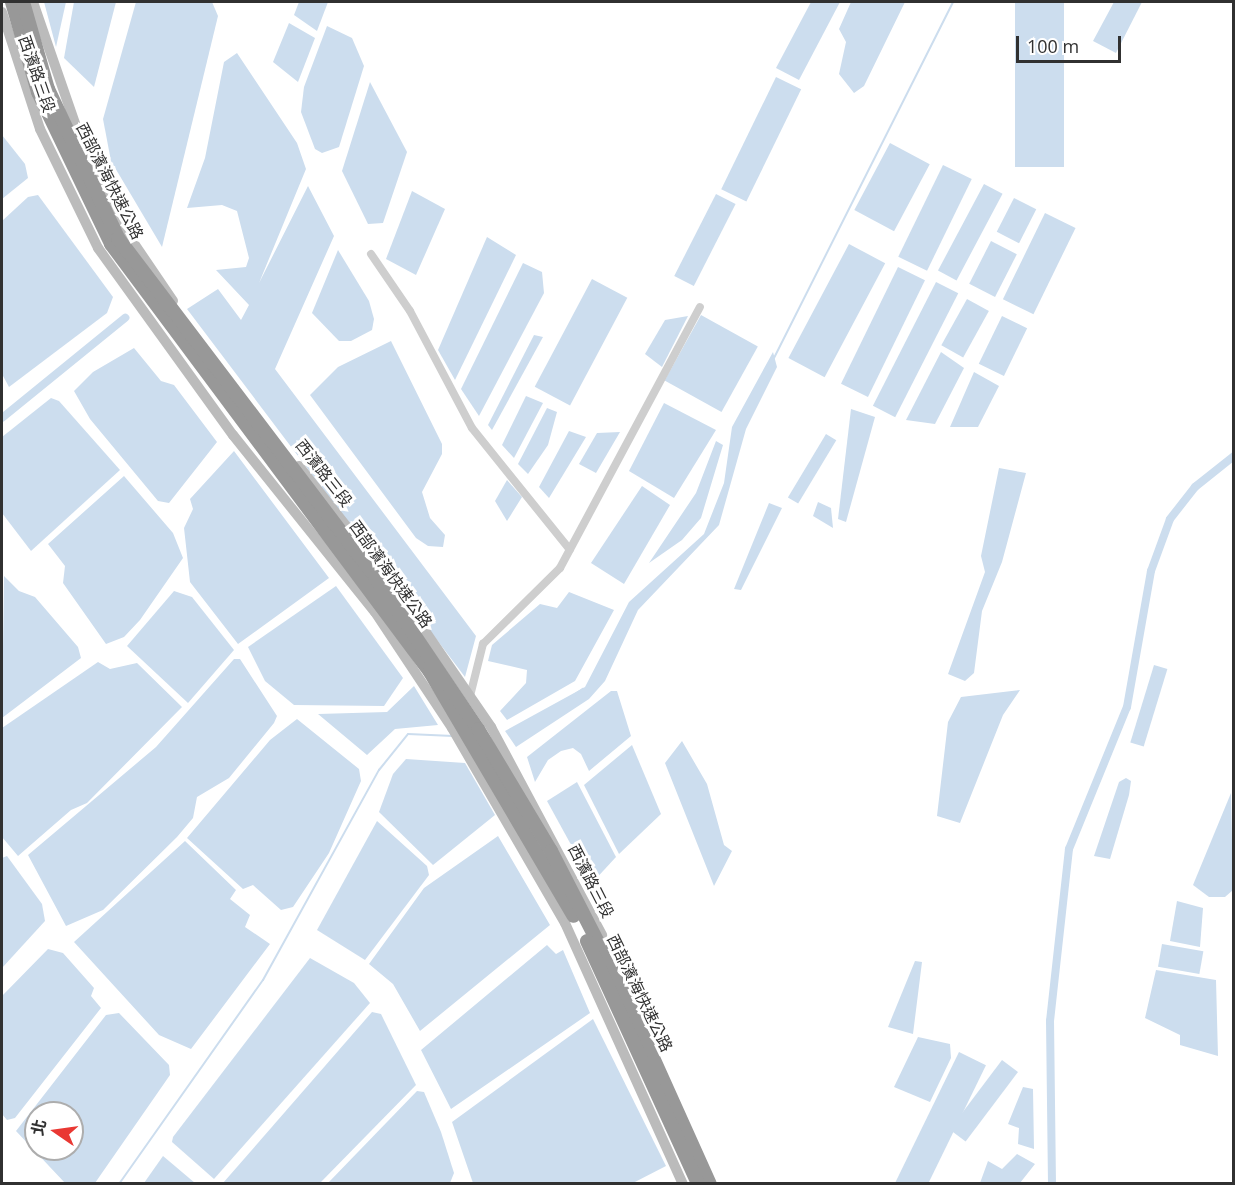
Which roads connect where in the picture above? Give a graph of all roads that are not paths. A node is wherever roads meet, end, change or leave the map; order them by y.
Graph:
1 (12, 2) edge
2 (23, 2) edge
3 (33, 2) edge
4 (2, 12) edge
5 (371, 254) dead end
6 (700, 307) dead end
7 (570, 550) junction
8 (470, 696) junction
9 (472, 728) junction
10 (486, 751) junction
11 (683, 1184) edge
12 (698, 1184) edge
13 (710, 1184) edge
14 (717, 1184) edge

1 - 9 highway, 西部濱海快速公路
2 - 9 highway, 西部濱海快速公路
3 - 8 street, 西濱路三段
4 - 9 street, 西濱路三段
5 - 7 street
6 - 7 street
7 - 8 street
8 - 9 street, 西濱路三段
9 - 10 highway, 西部濱海快速公路
9 - 10 street, 西濱路三段
10 - 11 street, 西濱路三段
10 - 12 highway, 西部濱海快速公路
10 - 13 highway, 西部濱海快速公路
10 - 14 street, 西濱路三段

